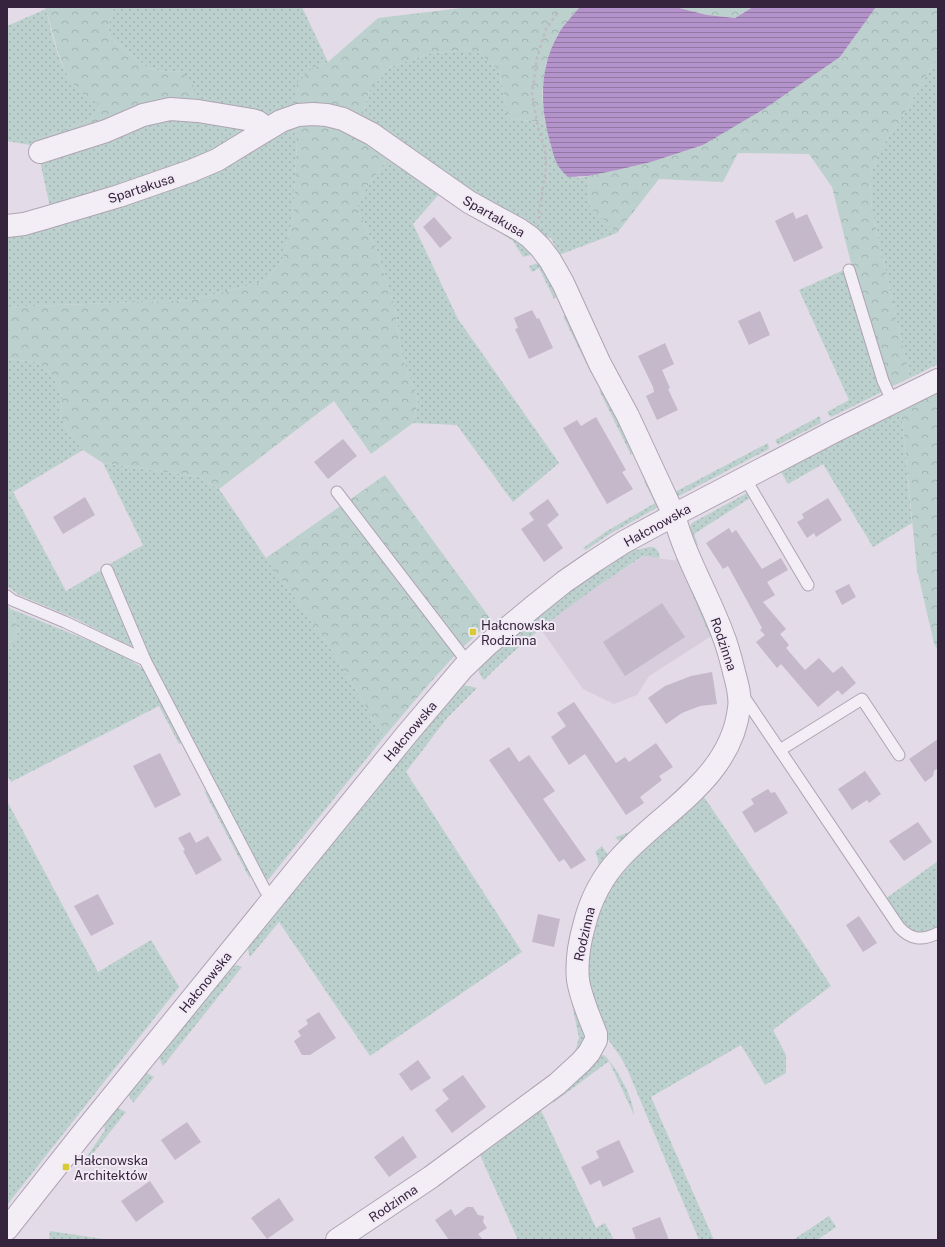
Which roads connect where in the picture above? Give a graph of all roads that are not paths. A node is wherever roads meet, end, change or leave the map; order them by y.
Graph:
1 (267, 129) junction
2 (40, 152) dead end
3 (7, 226) edge
4 (849, 270) dead end
5 (938, 380) edge
6 (893, 403) junction
7 (745, 478) junction
8 (337, 492) dead end
9 (674, 515) junction
10 (107, 570) dead end
11 (808, 585) dead end
12 (7, 596) edge
13 (145, 660) junction
14 (468, 663) junction
15 (738, 687) junction
16 (780, 750) junction
17 (898, 756) dead end
18 (273, 898) junction
19 (938, 933) edge
20 (7, 1229) edge
21 (7, 1238) edge
22 (14, 1240) edge
23 (337, 1240) edge

1 - 2 street
1 - 3 street, Spartakusa
1 - 9 street, Spartakusa
4 - 6 lane
5 - 6 street, Hałcnowska
6 - 7 street, Hałcnowska
7 - 9 street, Hałcnowska
7 - 11 lane
8 - 14 lane
9 - 14 street, Hałcnowska
9 - 15 street, Rodzinna
10 - 13 lane
12 - 13 lane
13 - 18 lane
14 - 18 street, Hałcnowska
15 - 16 lane
15 - 23 street, Rodzinna
16 - 17 lane
16 - 19 lane
18 - 20 street, Hałcnowska
21 - 22 street

